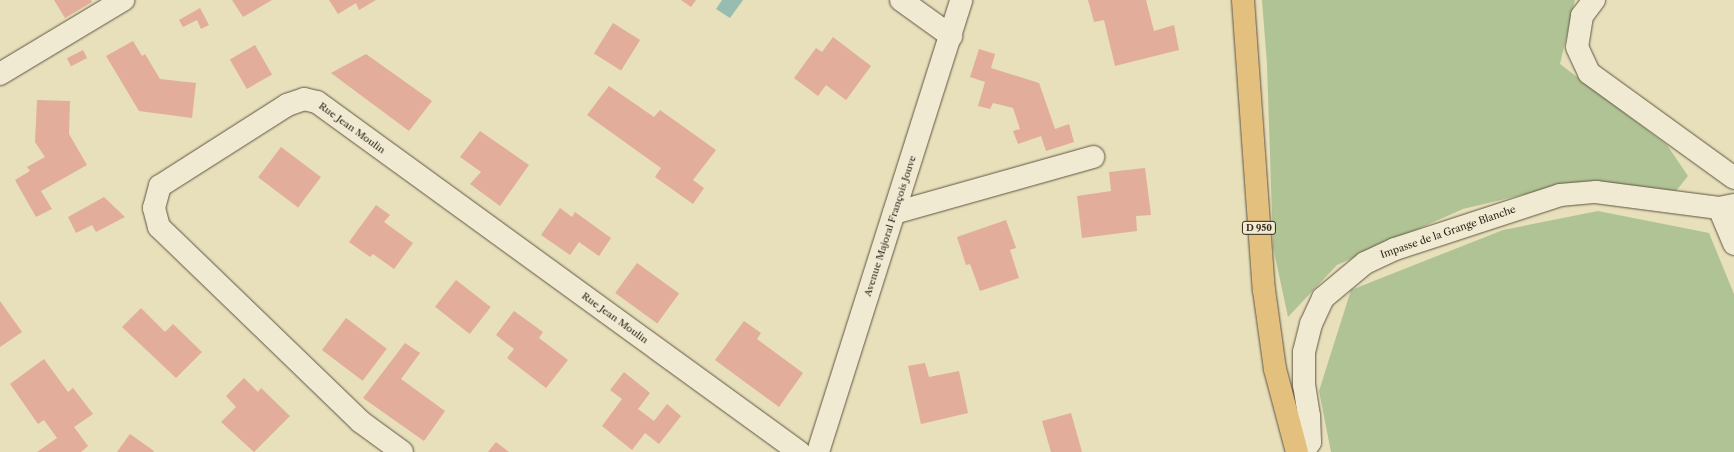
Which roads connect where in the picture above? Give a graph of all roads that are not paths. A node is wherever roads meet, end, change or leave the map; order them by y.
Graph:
1 (124, 0) edge
2 (902, 0) edge
3 (961, 0) edge
4 (1243, 0) edge
5 (1594, 0) edge
6 (951, 36) junction
7 (0, 74) edge
8 (1093, 157) dead end
9 (1734, 179) edge
10 (1727, 207) edge
11 (894, 213) junction
12 (1734, 244) edge
13 (402, 452) edge
14 (799, 452) edge
15 (818, 452) edge
16 (1297, 452) edge
17 (1303, 452) edge

1 - 7 street
2 - 6 street
3 - 6 street, Avenue Majoral François Jouve
4 - 16 main road, D 950
5 - 9 street
6 - 11 street, Avenue Majoral François Jouve
8 - 11 street
9 - 10 street
10 - 12 street
10 - 17 street, Impasse de la Grange Blanche
11 - 15 street, Avenue Majoral François Jouve
13 - 14 street, Rue Jean Moulin

